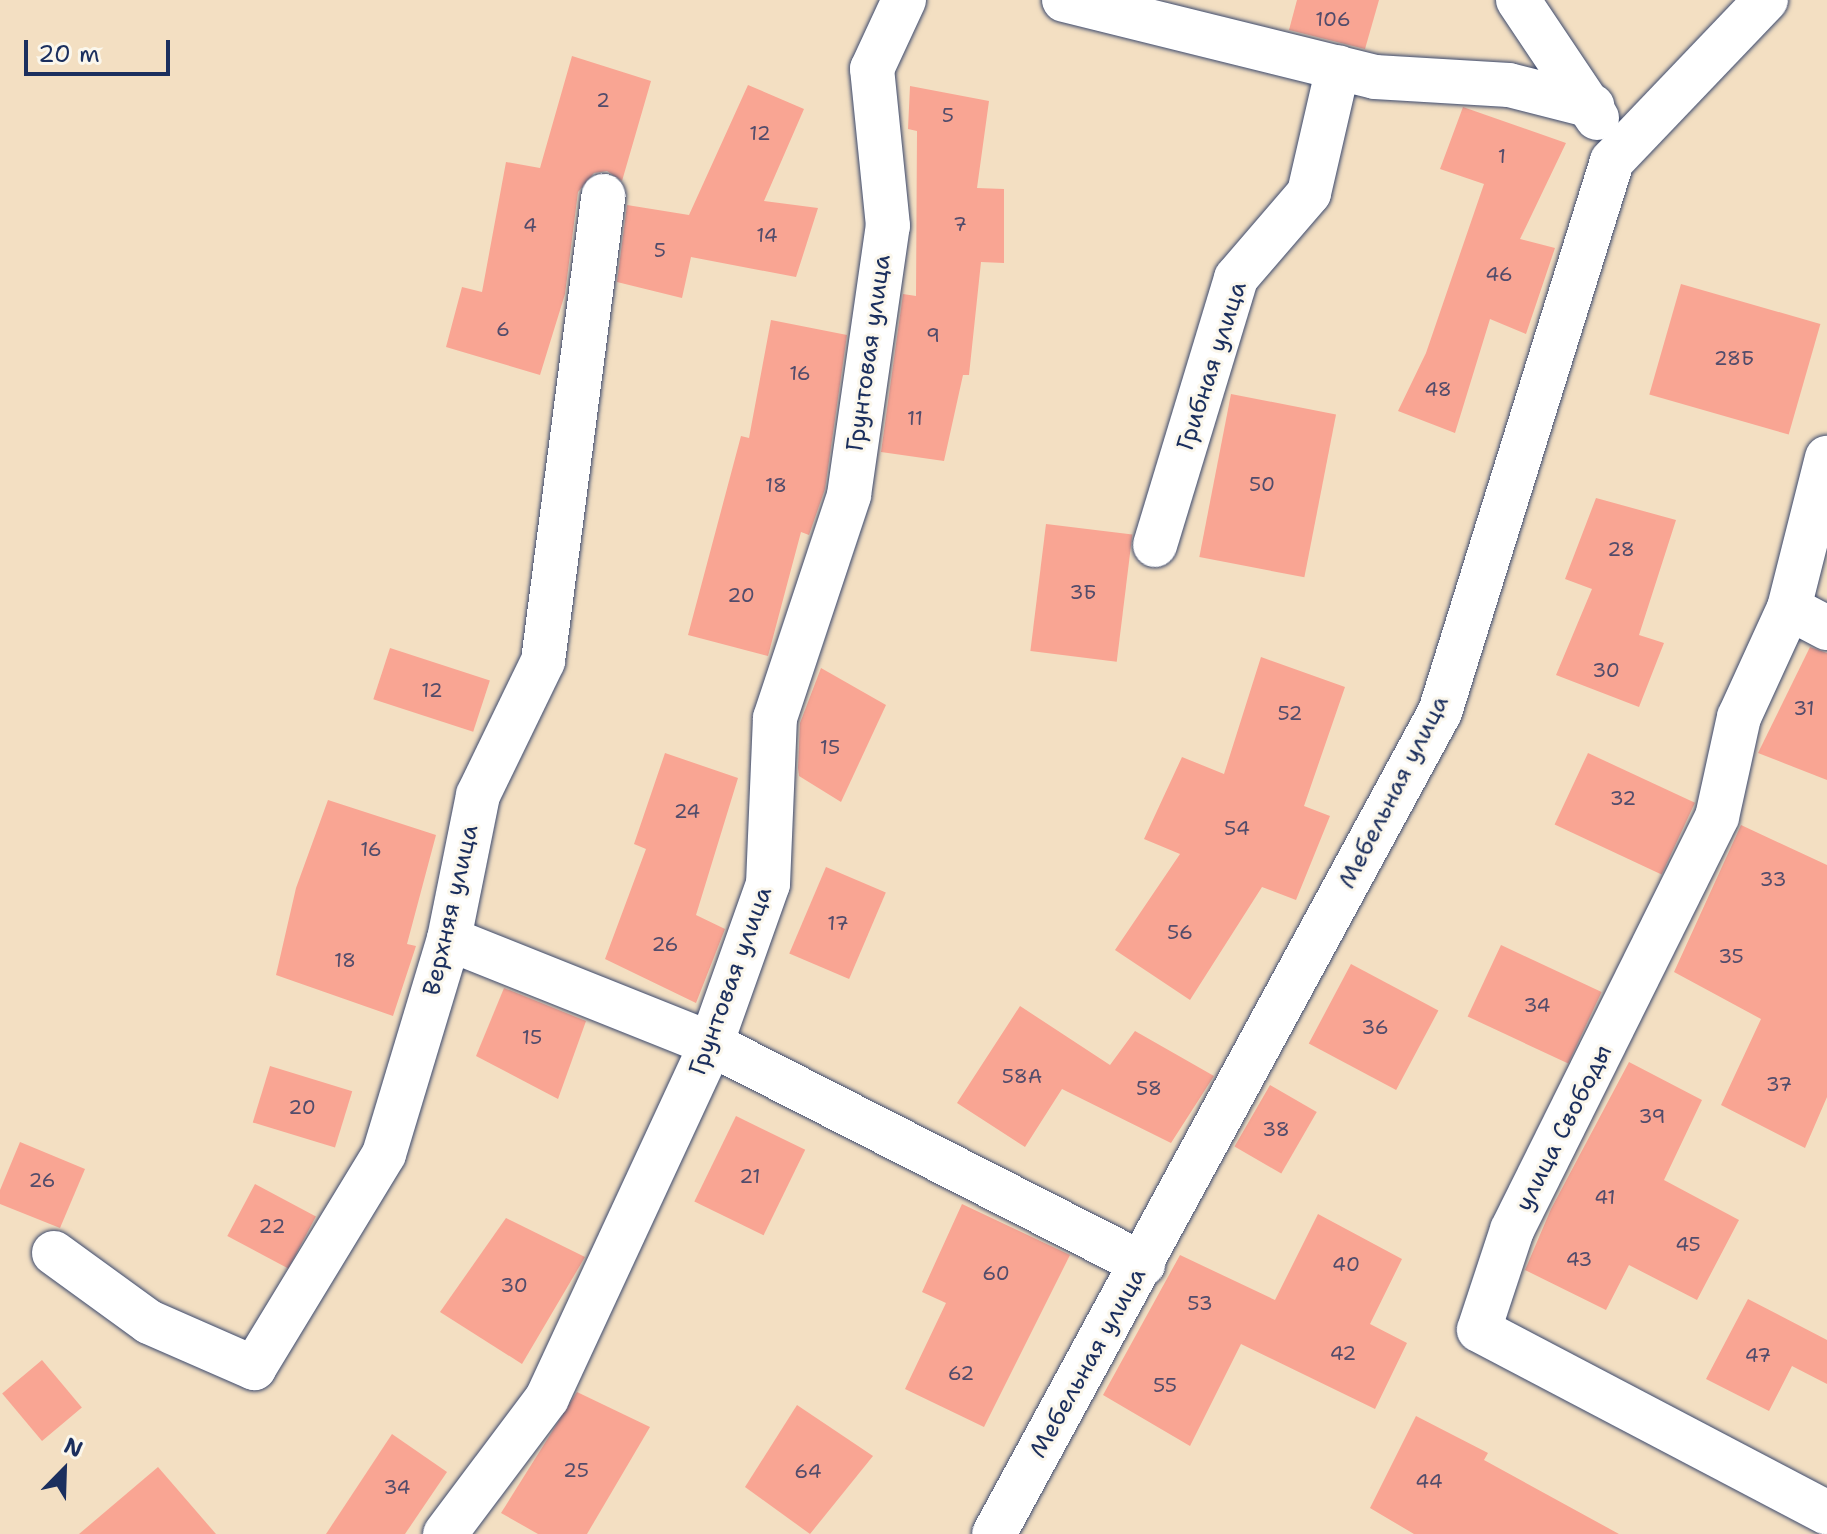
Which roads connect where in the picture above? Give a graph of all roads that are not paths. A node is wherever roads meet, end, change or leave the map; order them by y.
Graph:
1 (904, 0) edge
2 (1064, 0) edge
3 (1518, 0) edge
4 (1766, 0) edge
5 (1338, 67) junction
6 (1592, 106) junction
7 (1612, 161) junction
8 (603, 196) dead end
9 (1827, 458) edge
10 (1155, 545) dead end
11 (1789, 608) junction
12 (1827, 628) edge
13 (449, 939) junction
14 (711, 1044) junction
15 (54, 1253) dead end
16 (1143, 1264) junction
17 (1827, 1513) edge
18 (445, 1534) edge
19 (994, 1534) edge

1 - 14 street, Грунтовая улица
2 - 5 street
3 - 6 street
4 - 7 street, Мебельная улица
5 - 6 street
5 - 10 street, Грибная улица
6 - 7 street
7 - 16 street, Мебельная улица
8 - 13 street, Верхняя улица
9 - 11 street
11 - 12 street
11 - 17 street, улица Свободы
13 - 14 street
13 - 15 street, Верхняя улица
14 - 16 street
14 - 18 street, Грунтовая улица
16 - 19 street, Мебельная улица

